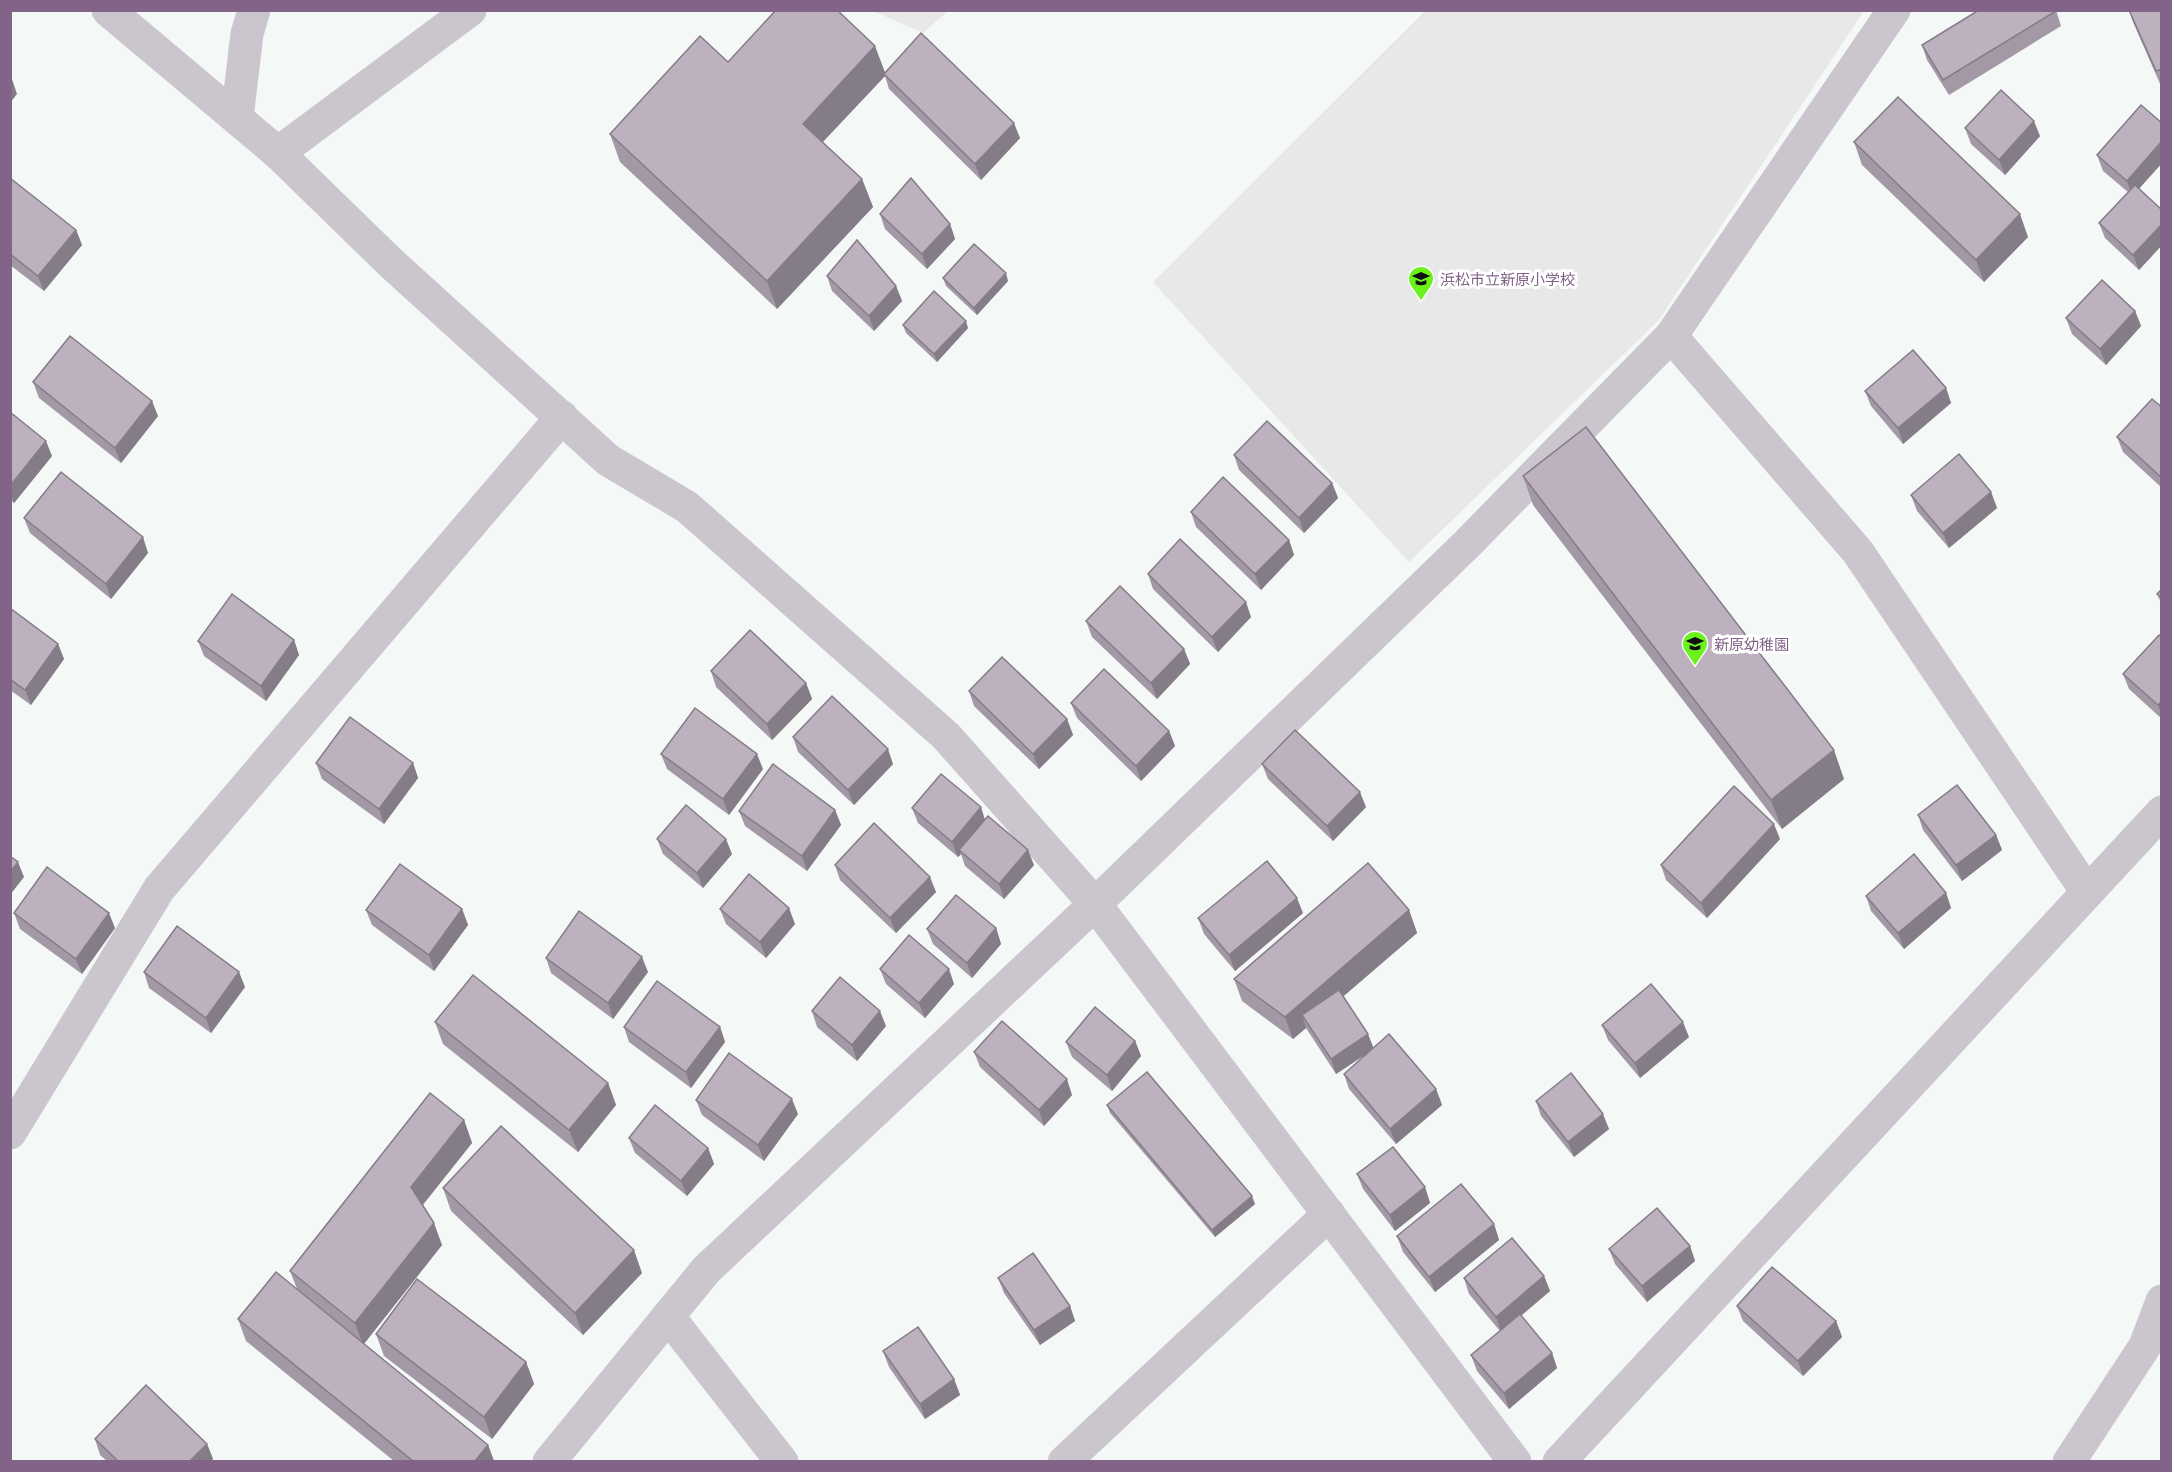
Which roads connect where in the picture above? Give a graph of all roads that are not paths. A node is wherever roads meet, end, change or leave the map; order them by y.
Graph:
1 (108, 10) edge
2 (254, 10) edge
3 (470, 10) edge
4 (1894, 10) edge
5 (237, 118) junction
6 (278, 153) junction
7 (1671, 336) junction
8 (562, 417) junction
9 (2162, 812) edge
10 (2087, 892) junction
11 (1095, 904) junction
12 (10, 1132) edge
13 (1329, 1214) junction
14 (2162, 1301) edge
15 (668, 1316) junction
16 (549, 1461) edge
17 (782, 1461) edge
18 (1064, 1461) edge
19 (1515, 1461) edge
20 (1559, 1461) edge
21 (2069, 1461) edge

1 - 5 street
2 - 5 street
3 - 6 street
4 - 7 street
5 - 6 street
6 - 8 street
7 - 10 street
7 - 11 street
8 - 11 street
8 - 12 street
9 - 10 street
10 - 20 street
11 - 13 street
11 - 15 street
13 - 18 street
13 - 19 street
14 - 21 street
15 - 16 street
15 - 17 street

